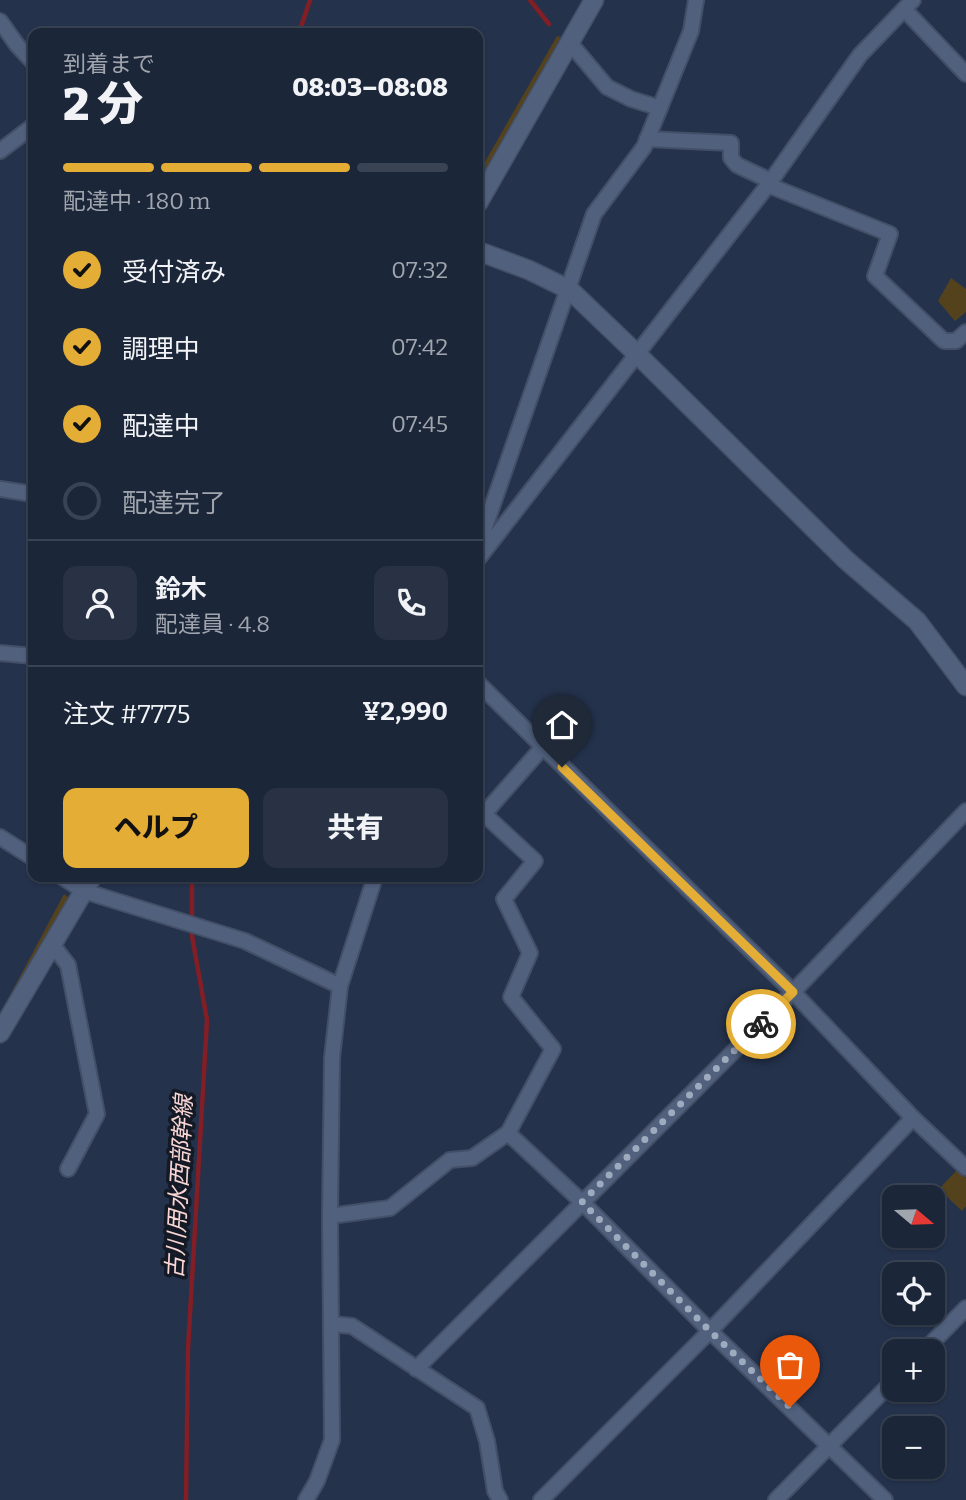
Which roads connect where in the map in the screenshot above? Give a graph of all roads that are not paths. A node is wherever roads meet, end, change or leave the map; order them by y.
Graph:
1 (594, 0) edge
2 (696, 0) edge
3 (908, 4) edge
4 (0, 21) edge
5 (570, 43) junction
6 (28, 56) edge
7 (966, 74) edge
8 (660, 108) junction
9 (28, 129) edge
10 (647, 139) junction
11 (0, 151) edge
12 (770, 183) junction
13 (483, 194) edge
14 (483, 253) edge
15 (570, 290) junction
16 (966, 332) edge
17 (638, 355) junction
18 (0, 489) edge
19 (28, 493) edge
20 (483, 533) edge
21 (483, 553) edge
22 (0, 653) edge
23 (28, 656) edge
24 (966, 686) edge
25 (483, 688) edge
26 (542, 748) junction
27 (966, 811) edge
28 (0, 837) edge
29 (28, 855) edge
30 (373, 882) edge
31 (88, 884) edge
32 (52, 944) junction
33 (340, 986) junction
34 (793, 992) junction
35 (0, 1032) edge
36 (913, 1118) junction
37 (508, 1133) junction
38 (966, 1168) edge
39 (68, 1169) dead end
40 (582, 1202) junction
41 (330, 1216) junction
42 (966, 1308) edge
43 (332, 1324) junction
44 (710, 1331) junction
45 (935, 1339) edge
46 (416, 1369) junction
47 (882, 1392) edge
48 (830, 1445) junction
49 (306, 1500) edge
50 (500, 1500) edge
51 (541, 1500) edge
52 (776, 1500) edge
53 (886, 1500) edge

1 - 5 street
2 - 8 street
3 - 7 street
3 - 12 street
4 - 6 street
5 - 8 street
5 - 13 street
8 - 10 street
9 - 11 street
10 - 12 street
10 - 15 street
12 - 16 street
12 - 17 street
14 - 15 street
15 - 17 street
15 - 20 street
17 - 21 street
17 - 24 street
18 - 19 street
22 - 23 street
25 - 26 street
26 - 34 street
26 - 37 street
27 - 34 street
28 - 29 street
30 - 33 street
31 - 32 street
31 - 33 street
32 - 35 street
32 - 39 street
33 - 41 street
34 - 36 street
34 - 40 street
36 - 38 street
36 - 44 street
37 - 40 street
37 - 41 street
40 - 44 street
40 - 46 street
41 - 43 street
42 - 45 street
43 - 46 street
43 - 49 street
44 - 48 street
44 - 51 street
46 - 50 street
47 - 48 street
48 - 52 street
48 - 53 street

